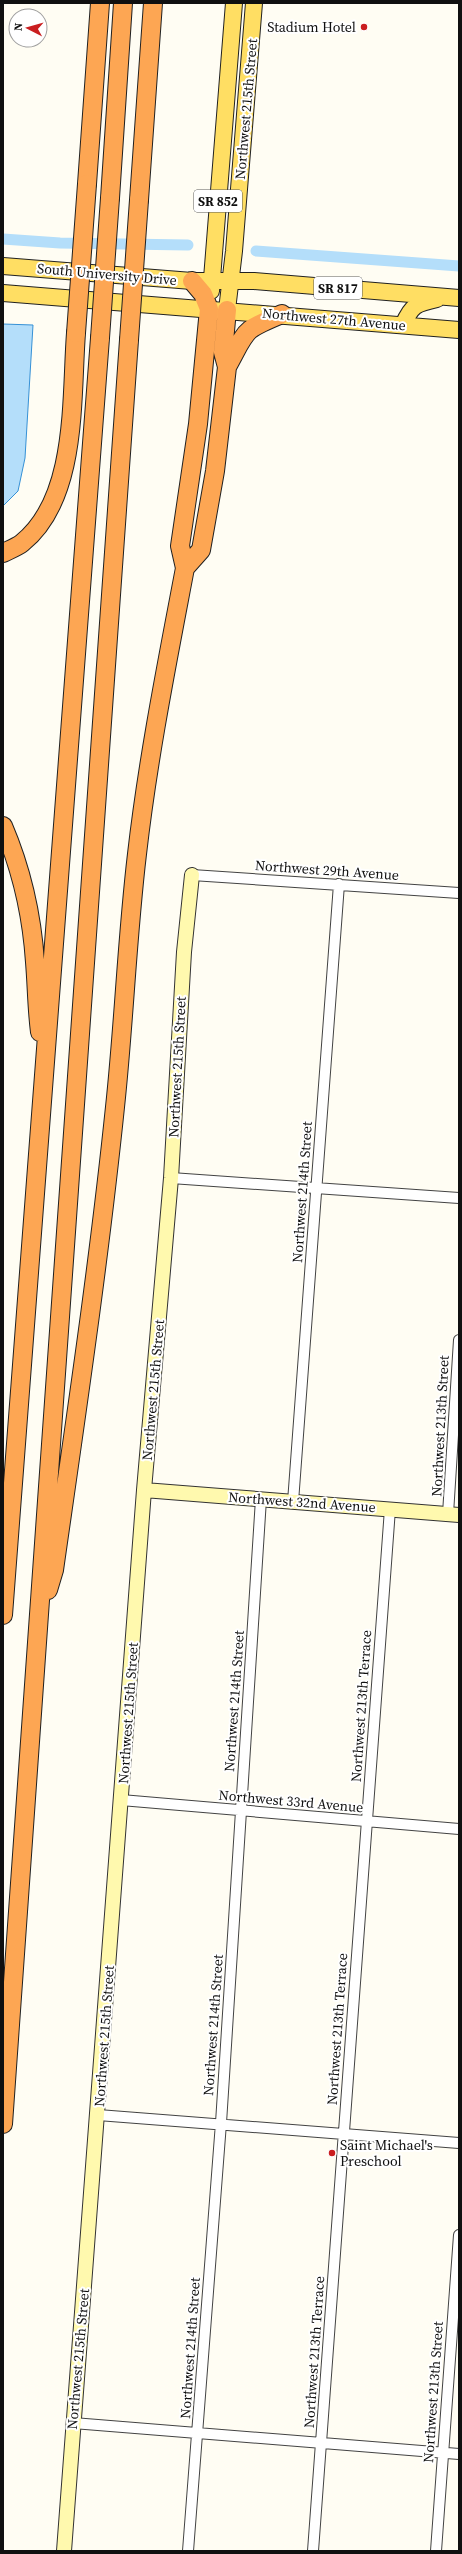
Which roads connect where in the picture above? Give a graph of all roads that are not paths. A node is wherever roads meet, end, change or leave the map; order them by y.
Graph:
1 (100, 3) edge
2 (123, 3) edge
3 (153, 3) edge
4 (234, 3) edge
5 (254, 3) edge
6 (3, 266) edge
7 (230, 280) junction
8 (192, 281) junction
9 (212, 281) junction
10 (3, 293) edge
11 (453, 297) edge
12 (209, 309) junction
13 (227, 310) junction
14 (282, 314) junction
15 (403, 326) junction
16 (459, 330) edge
17 (227, 367) junction
18 (3, 553) edge
19 (185, 568) junction
20 (3, 826) edge
21 (192, 876) joint
22 (339, 884) junction
23 (459, 893) edge
24 (45, 1077) junction
25 (171, 1178) junction
26 (316, 1188) junction
27 (459, 1198) edge
28 (459, 1340) edge
29 (144, 1490) junction
30 (261, 1499) junction
31 (293, 1502) junction
32 (390, 1509) junction
33 (454, 1515) edge
34 (3, 1615) edge
35 (38, 1622) junction
36 (121, 1800) junction
37 (240, 1810) junction
38 (366, 1821) junction
39 (459, 1829) edge
40 (98, 2115) junction
41 (221, 2123) junction
42 (3, 2124) edge
43 (343, 2133) junction
44 (459, 2143) edge
45 (459, 2236) edge
46 (73, 2423) junction
47 (198, 2433) junction
48 (322, 2443) junction
49 (442, 2453) junction
50 (459, 2454) edge
51 (64, 2551) edge
52 (188, 2551) edge
53 (313, 2551) edge
54 (436, 2551) edge

1 - 18 highway, bridge
2 - 24 highway, bridge
3 - 35 highway, bridge
4 - 9 main road, Northwest 215th Street / SR 852
5 - 7 main road, Northwest 215th Street / SR 852
6 - 8 main road, South University Drive / SR 817
7 - 9 main road, SR 817
7 - 11 main road, SR 817
7 - 13 main road, Northwest 215th Street / SR 852
8 - 9 main road, South University Drive / SR 817
8 - 12 highway
9 - 12 main road, Northwest 215th Street / SR 852
10 - 12 main road, South University Drive / SR 817
11 - 15 main road
12 - 13 main road, Northwest 27th Avenue / SR 817
12 - 19 highway
13 - 14 main road, Northwest 27th Avenue / SR 817
13 - 17 highway
14 - 15 main road, Northwest 27th Avenue / SR 817
14 - 17 highway
15 - 16 main road, Northwest 27th Avenue / SR 817
17 - 19 highway
19 - 35 highway
20 - 24 highway
21 - 22 street, Northwest 29th Avenue
21 - 25 street, Northwest 215th Street
22 - 23 street, Northwest 29th Avenue
22 - 26 street, Northwest 214th Street
24 - 34 highway
25 - 26 street
25 - 29 street, Northwest 215th Street
26 - 27 street
26 - 31 street, Northwest 214th Street
28 - 33 street, Northwest 213th Street
29 - 30 street, Northwest 32nd Avenue
29 - 36 street, Northwest 215th Street
30 - 31 street, Northwest 32nd Avenue
30 - 37 street, Northwest 214th Street
31 - 32 street, Northwest 32nd Avenue
32 - 33 street, Northwest 32nd Avenue
32 - 38 street, Northwest 213th Terrace
35 - 42 highway
36 - 37 street, Northwest 33rd Avenue
36 - 40 street, Northwest 215th Street
37 - 38 street, Northwest 33rd Avenue
37 - 41 street, Northwest 214th Street
38 - 39 street, Northwest 33rd Avenue
38 - 43 street, Northwest 213th Terrace
40 - 41 street
40 - 46 street, Northwest 215th Street
41 - 43 street
41 - 47 street, Northwest 214th Street
43 - 44 street
43 - 48 street, Northwest 213th Terrace
45 - 49 street, Northwest 213th Street
46 - 47 street
46 - 51 street, Northwest 215th Street
47 - 48 street
47 - 52 street, Northwest 214th Street
48 - 49 street
48 - 53 street, Northwest 213th Terrace
49 - 50 street
49 - 54 street, Northwest 213th Street

